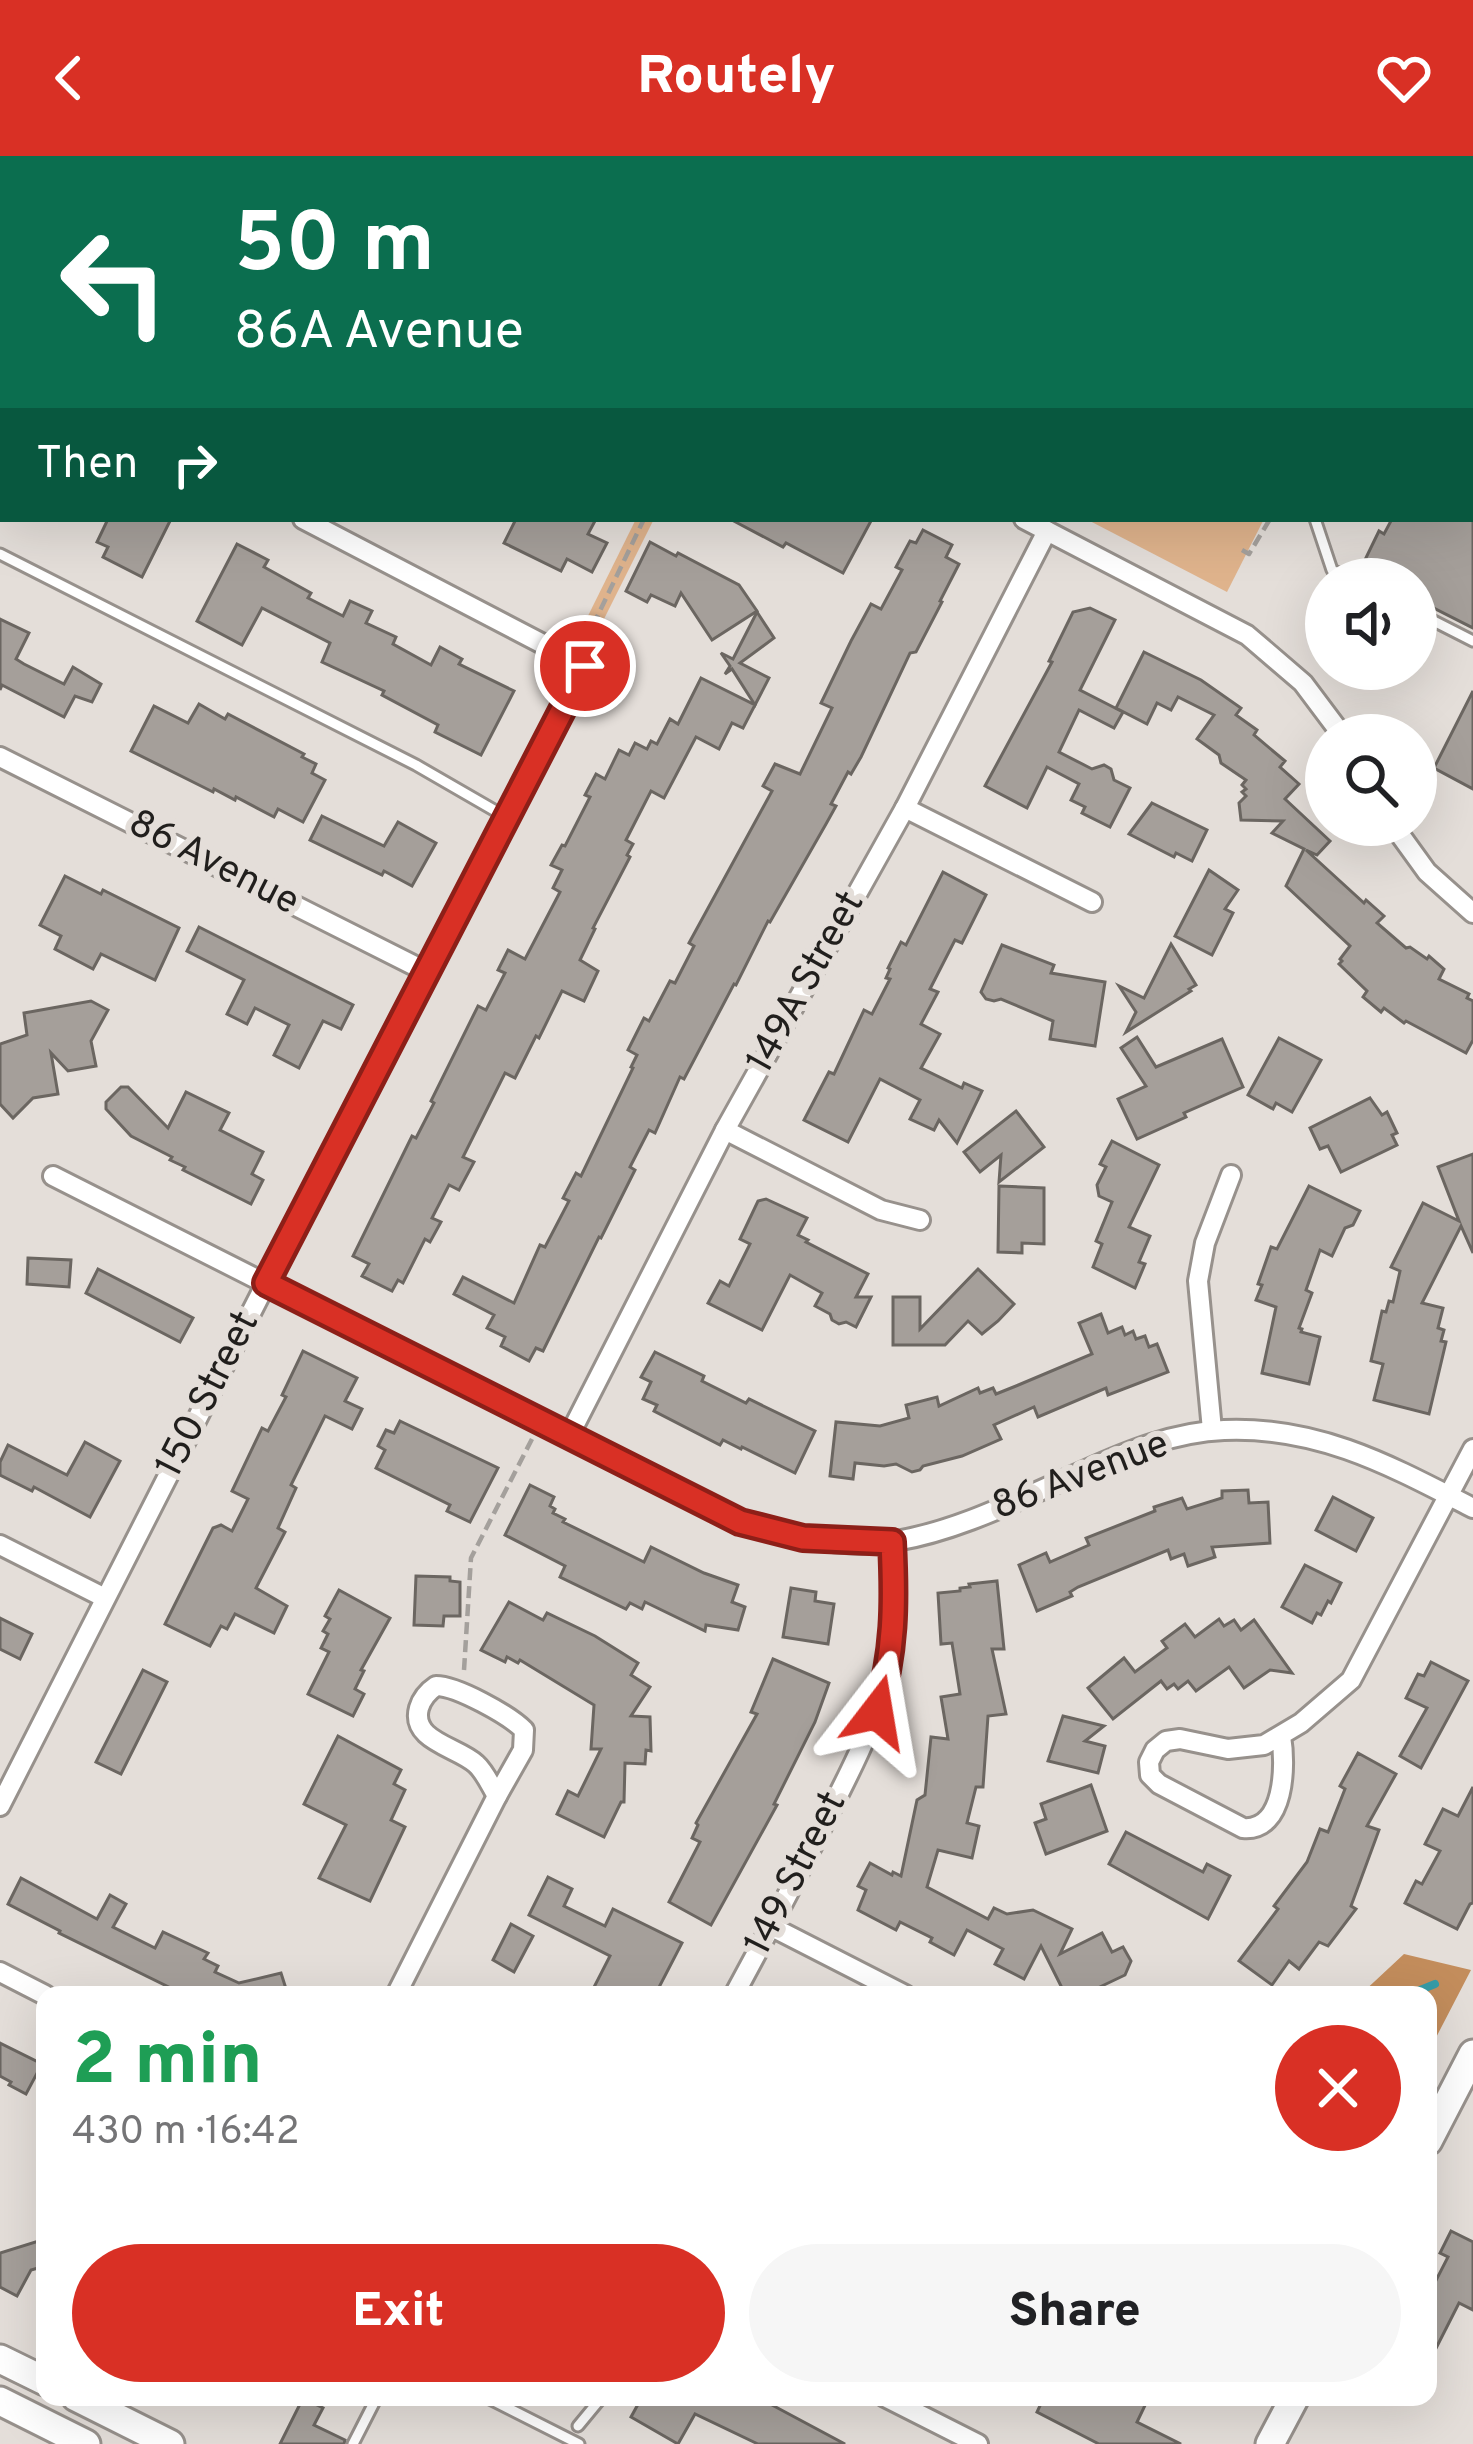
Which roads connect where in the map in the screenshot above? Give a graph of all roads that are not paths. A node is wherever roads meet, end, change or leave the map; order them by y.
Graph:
1 (309, 522) edge
2 (1030, 522) edge
3 (1316, 522) edge
4 (1047, 531) junction
5 (0, 554) edge
6 (1328, 558) edge
7 (1437, 623) edge
8 (1473, 641) edge
9 (585, 666) junction
10 (619, 672) dead end
11 (1326, 714) edge
12 (0, 757) edge
13 (905, 808) junction
14 (506, 818) junction
15 (1408, 846) edge
16 (1092, 902) dead end
17 (1473, 913) edge
18 (425, 971) junction
19 (725, 1130) junction
20 (1231, 1175) dead end
21 (52, 1176) dead end
22 (920, 1220) dead end
23 (266, 1283) junction
24 (1212, 1430) junction
25 (569, 1436) junction
26 (1473, 1449) edge
27 (1448, 1496) junction
28 (1473, 1508) edge
29 (892, 1542) junction
30 (0, 1545) edge
31 (105, 1598) junction
32 (1281, 1736) junction
33 (497, 1796) junction
34 (0, 1806) edge
35 (772, 1927) junction
36 (0, 1972) edge
37 (401, 1986) edge
38 (739, 1986) edge
39 (887, 1986) edge
40 (36, 1990) edge
41 (1470, 2069) edge
42 (1437, 2126) edge
43 (0, 2359) edge
44 (36, 2377) edge
45 (0, 2401) edge
46 (94, 2406) edge
47 (372, 2406) edge
48 (504, 2406) edge
49 (595, 2406) edge
50 (903, 2406) edge
51 (1289, 2406) edge
52 (578, 2426) dead end
53 (86, 2444) edge
54 (170, 2444) edge
55 (353, 2444) edge
56 (579, 2444) edge
57 (978, 2444) edge
58 (1270, 2444) edge

1 - 9 street
2 - 4 street
3 - 6 lane
4 - 11 street
4 - 13 street, 149A Street
5 - 14 lane
7 - 8 lane
9 - 10 street
9 - 14 street, 150 Street
12 - 18 street, 86 Avenue
13 - 16 street
13 - 19 street, 149A Street
14 - 18 street, 150 Street
15 - 17 street
18 - 23 street, 150 Street
19 - 22 street
19 - 25 street, 149A Street
20 - 24 street
21 - 23 street, 86 Avenue
23 - 25 street, 86 Avenue
23 - 31 street, 150 Street
24 - 27 street, 86 Avenue
24 - 29 street, 86 Avenue
25 - 29 street, 86 Avenue
26 - 27 street
27 - 28 street, 86 Avenue
27 - 32 street
29 - 35 street, 149 Street
30 - 31 street
31 - 34 street, 150 Street
32 - 32 street
33 - 33 street
33 - 37 street
35 - 38 street, 149 Street
35 - 39 street
36 - 40 street
41 - 42 main road
43 - 44 main road
45 - 53 main road
46 - 54 main road
47 - 55 lane
48 - 56 lane
49 - 52 lane
50 - 57 street
51 - 58 main road

